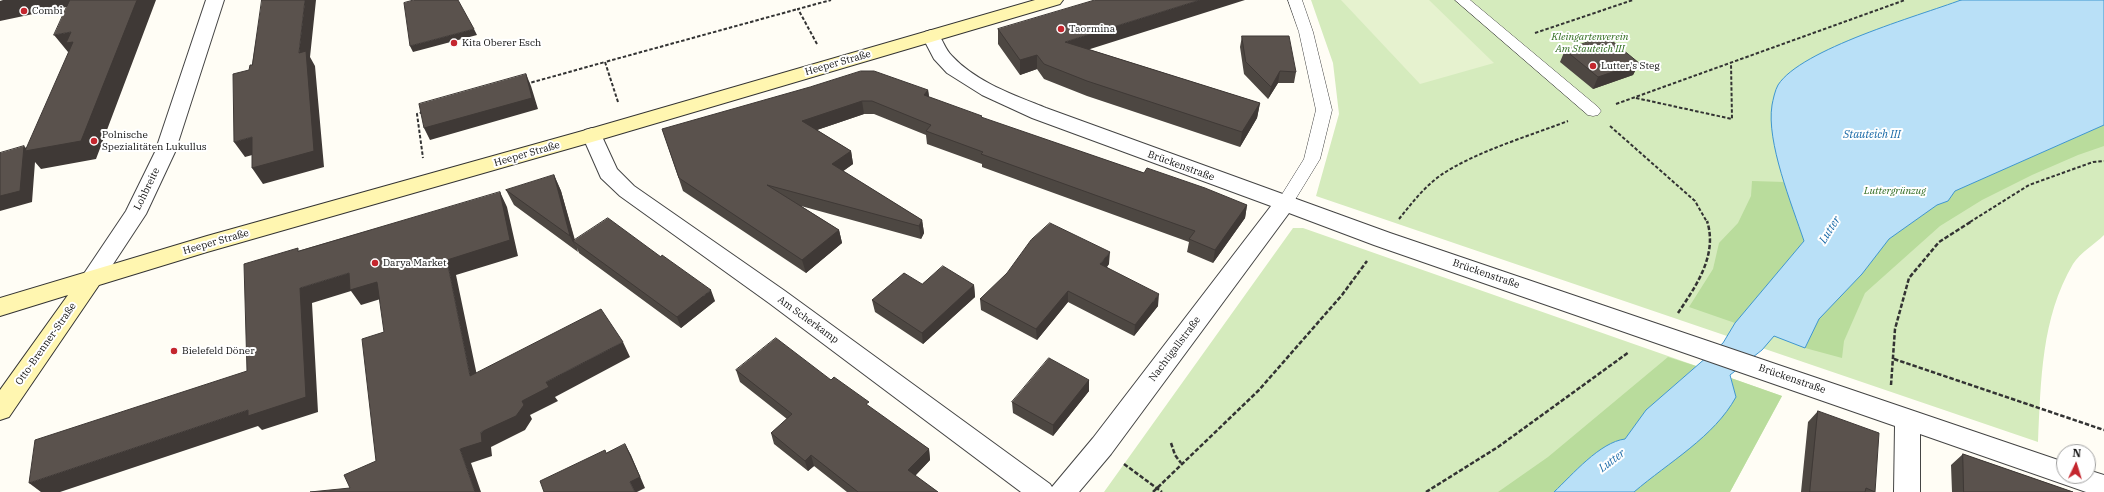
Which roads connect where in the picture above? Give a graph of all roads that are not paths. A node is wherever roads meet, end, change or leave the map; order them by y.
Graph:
1 (215, 0) edge
2 (1054, 0) edge
3 (1295, 0) edge
4 (1462, 0) edge
5 (931, 36) junction
6 (1593, 111) road end
7 (592, 136) junction
8 (1284, 204) junction
9 (92, 278) junction
10 (0, 306) edge
11 (0, 410) edge
12 (1898, 415) junction
13 (2056, 470) edge
14 (1041, 492) edge
15 (1063, 492) edge
16 (1906, 492) edge

1 - 9 street, Lohbreite
2 - 5 main road, Heeper Straße
3 - 8 lane
4 - 6 lane
5 - 7 main road, Heeper Straße
5 - 8 street, Brückenstraße
7 - 9 main road, Heeper Straße
7 - 14 street, Am Scherkamp
8 - 12 street, Brückenstraße
8 - 15 street, Nachtigallstraße
9 - 10 main road, Heeper Straße
9 - 11 main road, Otto-Brenner-Straße
12 - 13 street, Brückenstraße
12 - 16 street

